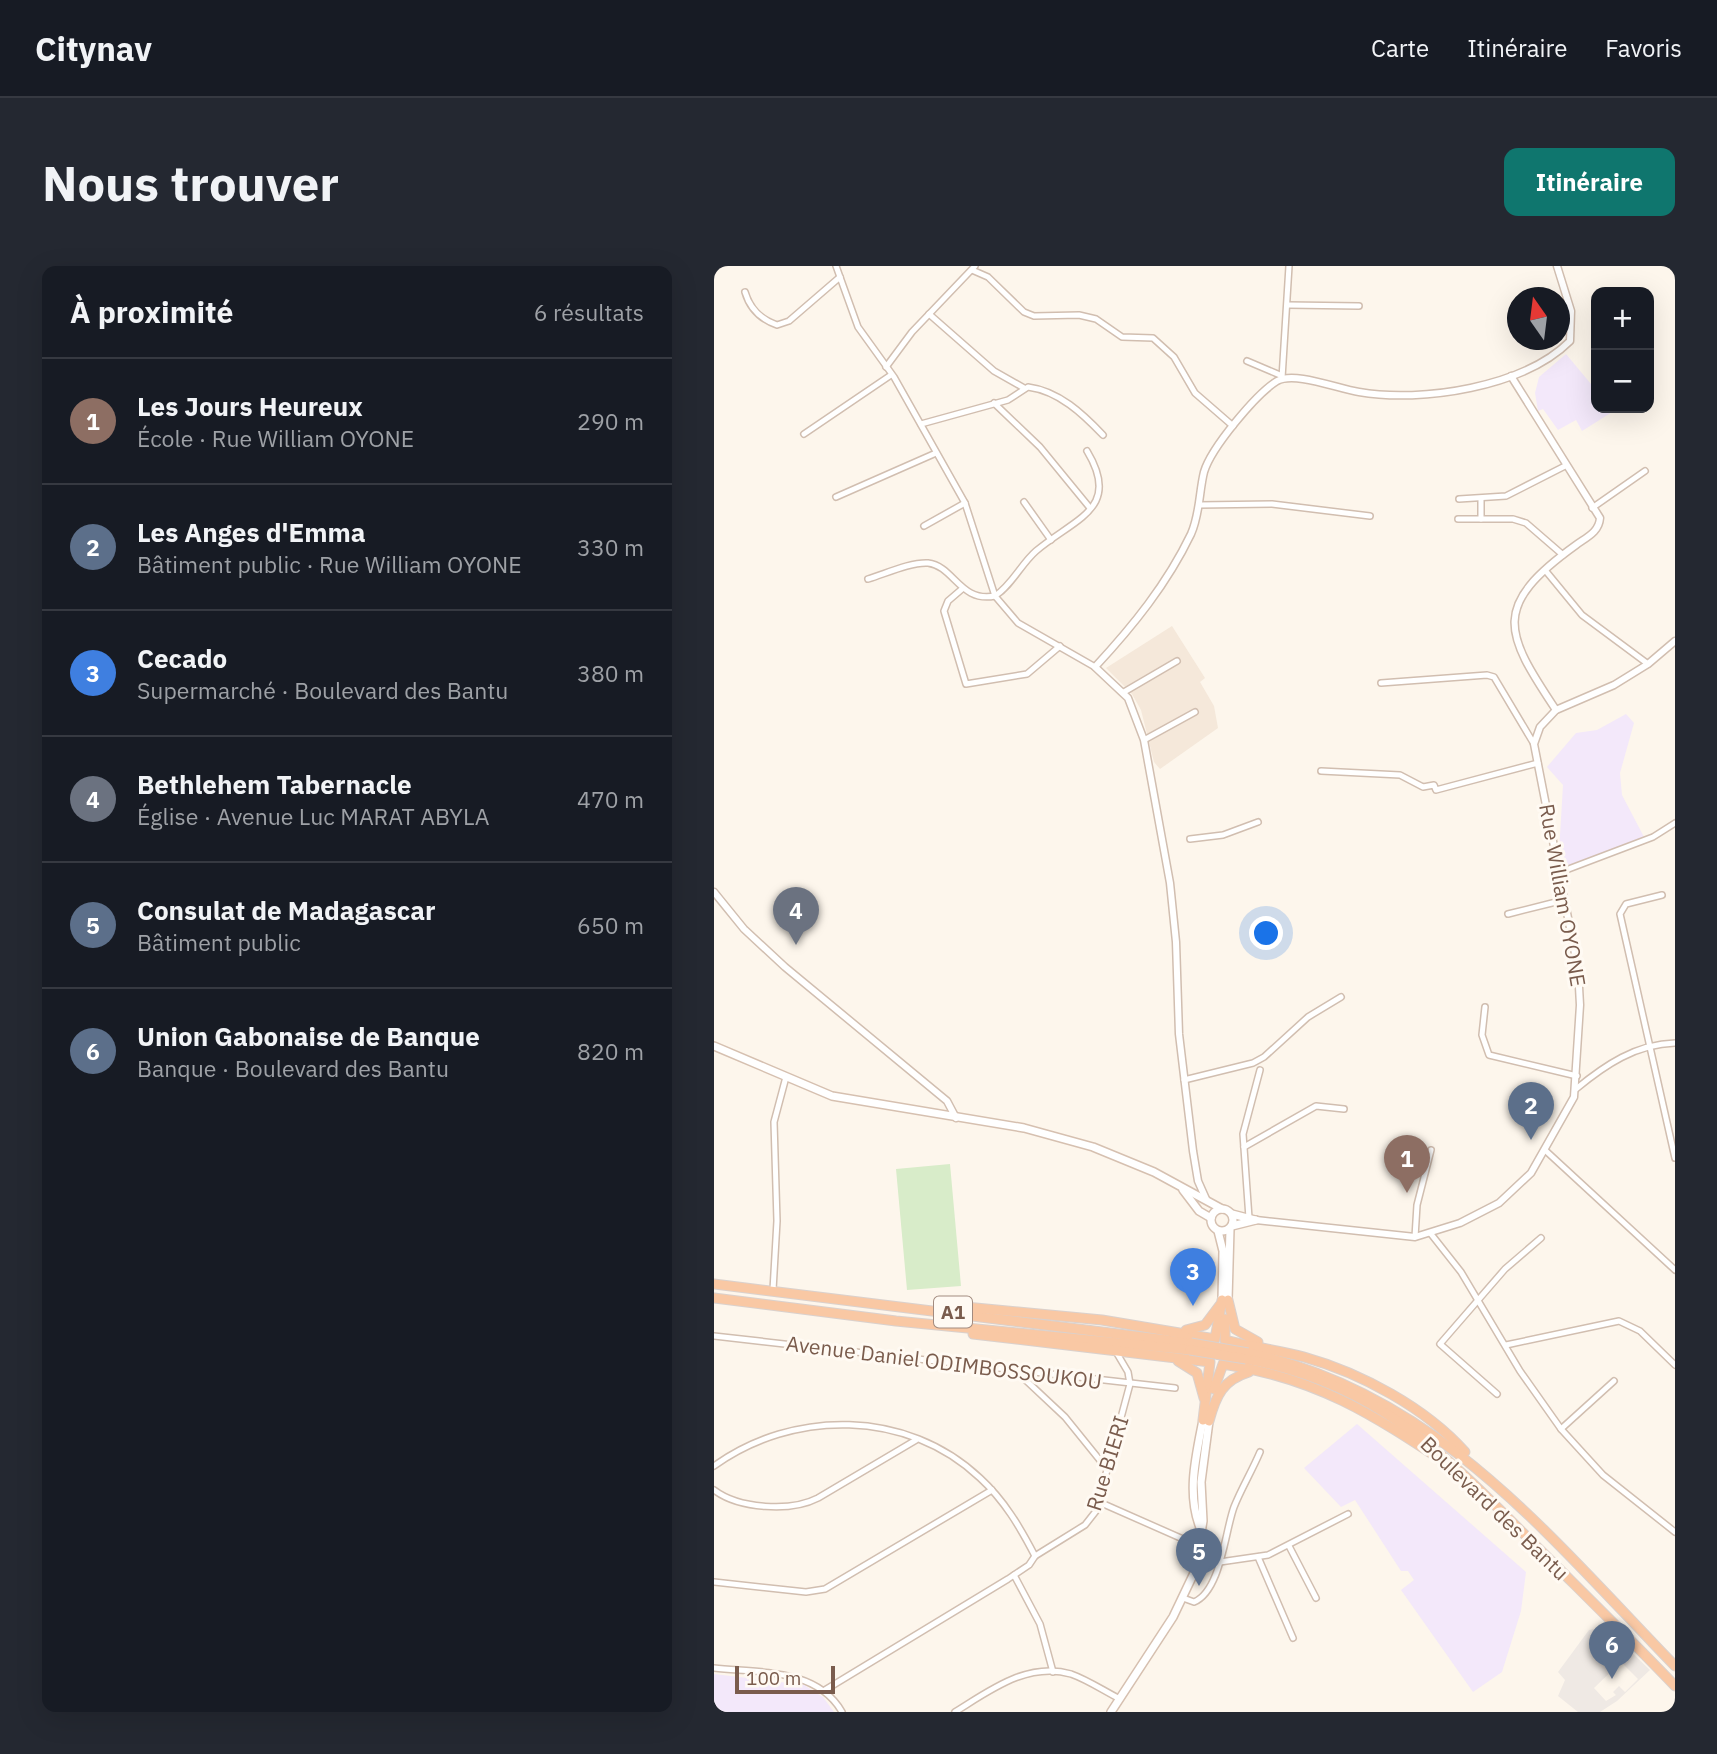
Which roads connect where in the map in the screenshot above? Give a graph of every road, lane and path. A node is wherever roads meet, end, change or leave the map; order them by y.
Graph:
1 (836, 266) edge
2 (1289, 266) edge
3 (1557, 266) edge
4 (974, 268) edge
5 (840, 277) junction
6 (745, 292) dead end
7 (1288, 305) junction
8 (1359, 306) dead end
9 (929, 314) junction
10 (1247, 362) dead end
11 (886, 367) junction
12 (891, 374) junction
13 (1511, 376) junction
14 (1281, 377) junction
15 (1024, 388) junction
16 (994, 404) junction
17 (921, 424) junction
18 (1233, 426) junction
19 (804, 434) dead end
20 (1104, 435) dead end
21 (1087, 451) dead end
22 (936, 453) junction
23 (1565, 466) junction
24 (1645, 471) dead end
25 (836, 497) dead end
26 (1459, 499) dead end
27 (1481, 499) junction
28 (1024, 502) dead end
29 (965, 503) junction
30 (1199, 505) junction
31 (1090, 508) junction
32 (1592, 508) junction
33 (1370, 516) dead end
34 (1458, 519) dead end
35 (1481, 520) junction
36 (924, 526) dead end
37 (1051, 540) junction
38 (1563, 555) junction
39 (1545, 570) junction
40 (868, 579) dead end
41 (962, 589) junction
42 (995, 596) junction
43 (1675, 641) edge
44 (1060, 646) junction
45 (1177, 661) dead end
46 (1648, 664) junction
47 (1095, 667) junction
48 (1381, 683) dead end
49 (1124, 692) junction
50 (1556, 710) junction
51 (1195, 712) dead end
52 (1144, 740) junction
53 (1534, 744) junction
54 (1538, 763) junction
55 (1321, 771) dead end
56 (1258, 822) dead end
57 (1675, 823) edge
58 (1190, 839) dead end
59 (1558, 873) junction
60 (714, 892) edge
61 (1662, 895) dead end
62 (1564, 900) junction
63 (1508, 914) dead end
64 (1340, 998) dead end
65 (1485, 1007) dead end
66 (1675, 1043) edge
67 (714, 1045) edge
68 (1652, 1046) junction
69 (1260, 1070) dead end
70 (1577, 1076) junction
71 (786, 1077) junction
72 (1184, 1080) junction
73 (1576, 1089) junction
74 (1344, 1109) dead end
75 (956, 1118) junction
76 (1244, 1147) junction
77 (1431, 1150) dead end
78 (1546, 1150) junction
79 (1675, 1158) edge
80 (1183, 1189) junction
81 (1206, 1199) junction
82 (1222, 1209) junction
83 (1232, 1214) junction
84 (1211, 1218) junction
85 (1253, 1219) junction
86 (1231, 1228) junction
87 (1218, 1231) junction
88 (1431, 1234) junction
89 (1415, 1237) junction
90 (1541, 1238) dead end
91 (1675, 1270) edge
92 (714, 1284) edge
93 (773, 1290) junction
94 (714, 1298) edge
95 (1479, 1299) junction
96 (1225, 1300) junction
97 (897, 1305) junction
98 (896, 1321) junction
99 (1167, 1331) junction
100 (714, 1336) edge
101 (1214, 1339) junction
102 (1225, 1340) junction
103 (1506, 1345) junction
104 (1190, 1346) junction
105 (1115, 1350) junction
106 (1286, 1352) junction
107 (1167, 1356) junction
108 (1247, 1356) junction
109 (1210, 1362) junction
110 (1223, 1364) junction
111 (1675, 1365) edge
112 (1017, 1371) junction
113 (1252, 1371) junction
114 (1614, 1381) dead end
115 (1130, 1384) junction
116 (1175, 1388) dead end
117 (1497, 1394) dead end
118 (1206, 1420) junction
119 (1561, 1429) junction
120 (916, 1440) junction
121 (1260, 1452) dead end
122 (1469, 1460) junction
123 (714, 1466) edge
124 (1107, 1469) junction
125 (1468, 1477) junction
126 (714, 1490) edge
127 (992, 1490) junction
128 (1099, 1502) junction
129 (1348, 1514) dead end
130 (1675, 1532) edge
131 (1289, 1546) junction
132 (1200, 1547) junction
133 (1035, 1556) junction
134 (1258, 1557) junction
135 (1220, 1562) junction
136 (1014, 1575) junction
137 (714, 1582) edge
138 (1183, 1598) junction
139 (1316, 1598) dead end
140 (1293, 1638) dead end
141 (1660, 1651) junction
142 (1675, 1658) edge
143 (1675, 1666) edge
144 (714, 1668) edge
145 (1052, 1672) junction
146 (1675, 1686) edge
147 (825, 1690) junction
148 (1120, 1699) junction
149 (842, 1712) edge
150 (955, 1712) edge
151 (1111, 1712) edge

1 - 5 street
2 - 7 street
3 - 13 street
4 - 9 street
4 - 18 street
5 - 6 street
5 - 11 street
7 - 8 street
7 - 14 street
9 - 11 street
9 - 15 street
10 - 14 street
11 - 12 street
12 - 17 street
12 - 19 street
13 - 14 street
13 - 23 street
14 - 18 street
15 - 16 street
15 - 20 street
16 - 17 street
16 - 31 street
17 - 22 street
18 - 30 street
21 - 31 street
22 - 25 street
22 - 29 street
23 - 27 street
23 - 32 street
24 - 32 street
26 - 27 street
27 - 35 street
28 - 37 street
29 - 36 street
29 - 42 street
30 - 33 street
30 - 47 street
31 - 37 street
32 - 38 street
34 - 35 street
35 - 38 street
37 - 42 street
38 - 39 street
39 - 46 street
39 - 50 street
40 - 41 street
41 - 42 street
41 - 44 street
42 - 44 street
43 - 46 street
44 - 47 street
45 - 49 street
46 - 50 street
47 - 49 street
48 - 53 street
49 - 52 street
50 - 53 street
51 - 52 street
52 - 72 street
53 - 54 street, Rue William OYONE
54 - 55 street
54 - 59 street, Rue William OYONE
56 - 58 street
57 - 59 street
59 - 62 street, Rue William OYONE
60 - 75 street
61 - 68 street
62 - 63 street
62 - 70 street, Rue William OYONE
64 - 72 street
65 - 70 street
66 - 68 street
67 - 71 main road
68 - 73 street
68 - 79 street
69 - 76 street
70 - 73 street, Rue William OYONE
71 - 75 main road
71 - 93 street
72 - 81 street
73 - 78 street, Rue William OYONE
74 - 76 street
75 - 80 main road
76 - 85 street
77 - 89 street
78 - 88 street, Rue William OYONE
78 - 91 street
80 - 81 main road
80 - 84 main road
81 - 82 main road
82 - 83 main road
82 - 84 main road
83 - 85 main road
83 - 86 main road
84 - 87 main road
85 - 86 main road
85 - 89 street, Rue William OYONE
86 - 87 main road
86 - 96 main road
87 - 96 main road
88 - 89 street, Rue William OYONE
88 - 95 street
90 - 95 street
92 - 93 highway, A1
93 - 97 highway, A1
94 - 98 highway, A1
95 - 103 street
95 - 117 street
96 - 99 highway
96 - 101 highway
96 - 102 highway
96 - 106 highway
97 - 99 highway
97 - 104 highway, A1
98 - 104 highway, A1
98 - 105 highway
99 - 101 highway
100 - 112 street, Avenue Daniel ODIMBOSSOUKOU
101 - 102 highway
101 - 109 highway
102 - 106 highway
102 - 110 highway
103 - 111 street
103 - 119 street
104 - 108 highway, bridge
105 - 107 highway
105 - 115 street
106 - 122 highway
107 - 109 highway
107 - 118 highway
108 - 122 highway, Boulevard des Bantu
108 - 125 highway, Boulevard des Bantu
109 - 110 highway
109 - 118 highway
110 - 113 highway
110 - 118 highway
112 - 115 street, Avenue Daniel ODIMBOSSOUKOU
112 - 124 street
113 - 118 highway
113 - 125 highway
114 - 119 street
115 - 116 street, Avenue Daniel ODIMBOSSOUKOU
115 - 124 street, Rue BIERI
118 - 132 main road
119 - 130 street
120 - 123 street
120 - 126 street
120 - 127 street
121 - 135 street
122 - 141 highway, Boulevard des Bantu
124 - 128 street, Rue BIERI
125 - 146 highway, Boulevard des Bantu
127 - 133 street
127 - 137 street
128 - 132 street
128 - 133 street, Rue BIERI
129 - 131 street
131 - 134 street
131 - 139 street
132 - 138 main road
133 - 136 street, Rue BIERI
134 - 135 street
134 - 140 street
135 - 138 street
136 - 145 street
136 - 147 street, Rue BIERI
138 - 148 main road
141 - 142 highway
141 - 143 highway, Boulevard des Bantu
144 - 147 street
145 - 148 street
145 - 150 street
147 - 149 street
148 - 151 main road

